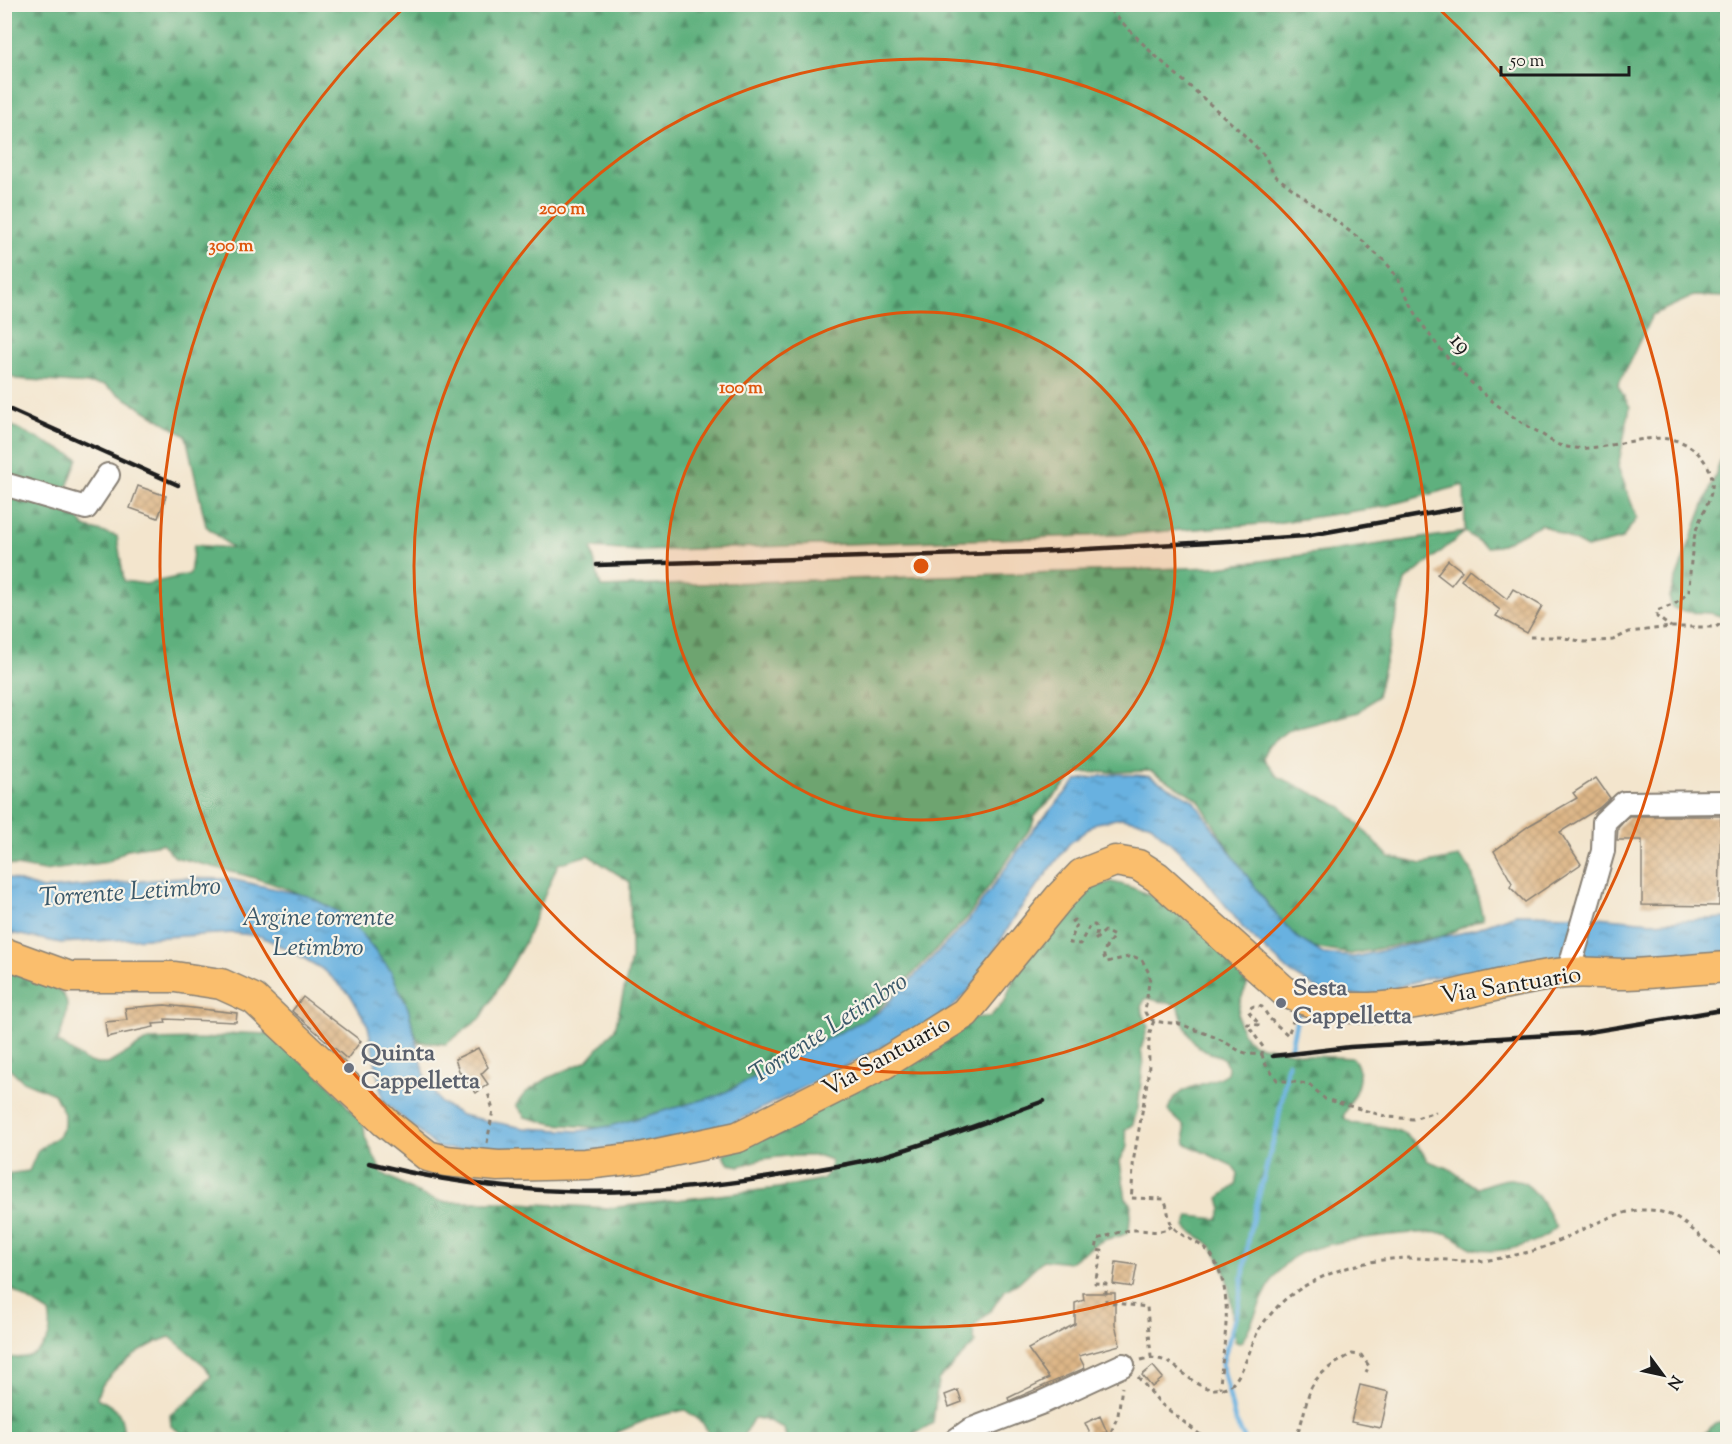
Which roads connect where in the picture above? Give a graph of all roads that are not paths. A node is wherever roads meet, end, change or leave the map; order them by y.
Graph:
1 (108, 475) dead end
2 (4, 484) edge
3 (1728, 802) edge
4 (4, 953) edge
5 (1728, 967) edge
6 (1568, 973) junction
7 (1120, 1368) road end
8 (956, 1440) edge

1 - 2 street
3 - 6 street
4 - 6 main road, Via Santuario
5 - 6 main road, Via Santuario
7 - 8 street

